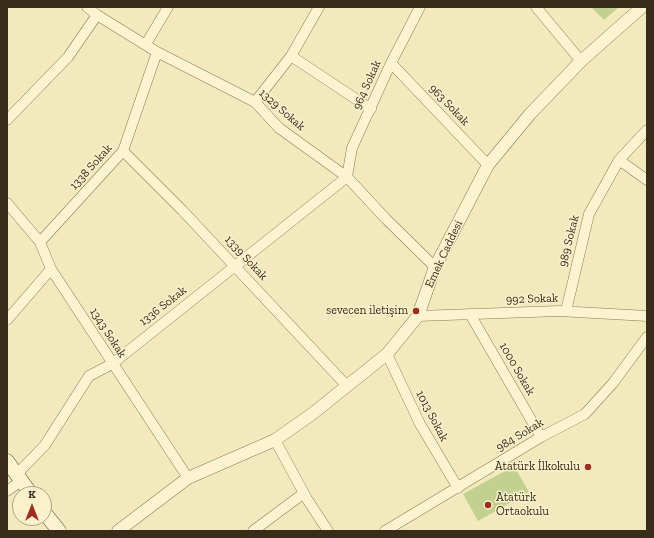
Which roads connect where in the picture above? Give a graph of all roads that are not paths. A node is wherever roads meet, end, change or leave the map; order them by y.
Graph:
1 (87, 7) edge
2 (168, 7) edge
3 (319, 7) edge
4 (420, 7) edge
5 (536, 7) edge
6 (642, 7) edge
7 (97, 15) junction
8 (146, 44) junction
9 (157, 52) junction
10 (292, 56) junction
11 (581, 61) junction
12 (391, 63) junction
13 (255, 102) junction
14 (371, 109) junction
15 (7, 120) edge
16 (647, 130) edge
17 (123, 151) junction
18 (619, 160) junction
19 (488, 165) junction
20 (347, 177) junction
21 (647, 180) edge
22 (7, 203) edge
23 (40, 242) junction
24 (236, 266) junction
25 (435, 267) junction
26 (51, 269) junction
27 (566, 311) junction
28 (470, 314) junction
29 (418, 316) junction
30 (647, 316) edge
31 (7, 320) edge
32 (647, 337) edge
33 (387, 354) junction
34 (112, 364) junction
35 (346, 386) junction
36 (541, 437) junction
37 (275, 440) junction
38 (7, 461) edge
39 (19, 478) junction
40 (188, 478) junction
41 (25, 486) edge
42 (458, 488) junction
43 (7, 491) edge
44 (304, 493) junction
45 (52, 522) edge
46 (59, 531) edge
47 (118, 531) edge
48 (253, 531) edge
49 (328, 531) edge
50 (386, 531) edge

1 - 7 street, 1329 Sokak
2 - 8 street
3 - 10 street
4 - 12 street, 964 Sokak
5 - 11 street
6 - 11 street, Emek Caddesi
7 - 8 street, 1329 Sokak
7 - 15 street
8 - 9 street, 1329 Sokak
9 - 13 street, 1329 Sokak
9 - 17 street, 1338 Sokak
10 - 13 street
10 - 14 street
11 - 19 street, Emek Caddesi
12 - 14 street, 964 Sokak
12 - 19 street, 963 Sokak
13 - 20 street, 1329 Sokak
14 - 20 street, 964 Sokak
16 - 18 street, 989 Sokak
17 - 23 street, 1338 Sokak
17 - 24 street, 1339 Sokak
18 - 21 street
18 - 27 street, 989 Sokak
19 - 25 street, Emek Caddesi
20 - 24 street, 1336 Sokak
20 - 25 street, 1329 Sokak
22 - 23 street, 1343 Sokak
23 - 26 street, 1343 Sokak
24 - 34 street, 1336 Sokak
24 - 35 street, 1339 Sokak
25 - 29 street, Emek Caddesi
26 - 31 street
26 - 34 street, 1343 Sokak
27 - 28 street, 992 Sokak
27 - 30 street, 992 Sokak
28 - 29 street, 992 Sokak
28 - 36 street, 1000 Sokak
29 - 33 street, Emek Caddesi
32 - 36 street, 984 Sokak
33 - 35 street, Emek Caddesi
33 - 42 street, 1013 Sokak
34 - 39 street, 1336 Sokak
34 - 40 street, 1343 Sokak
35 - 37 street, Emek Caddesi
36 - 42 street, 984 Sokak
37 - 40 street, Emek Caddesi
37 - 44 street
38 - 39 main road
39 - 41 main road
39 - 43 street, 1336 Sokak
40 - 47 street, Emek Caddesi
42 - 50 street, 984 Sokak
44 - 48 street
44 - 49 street
45 - 46 main road

